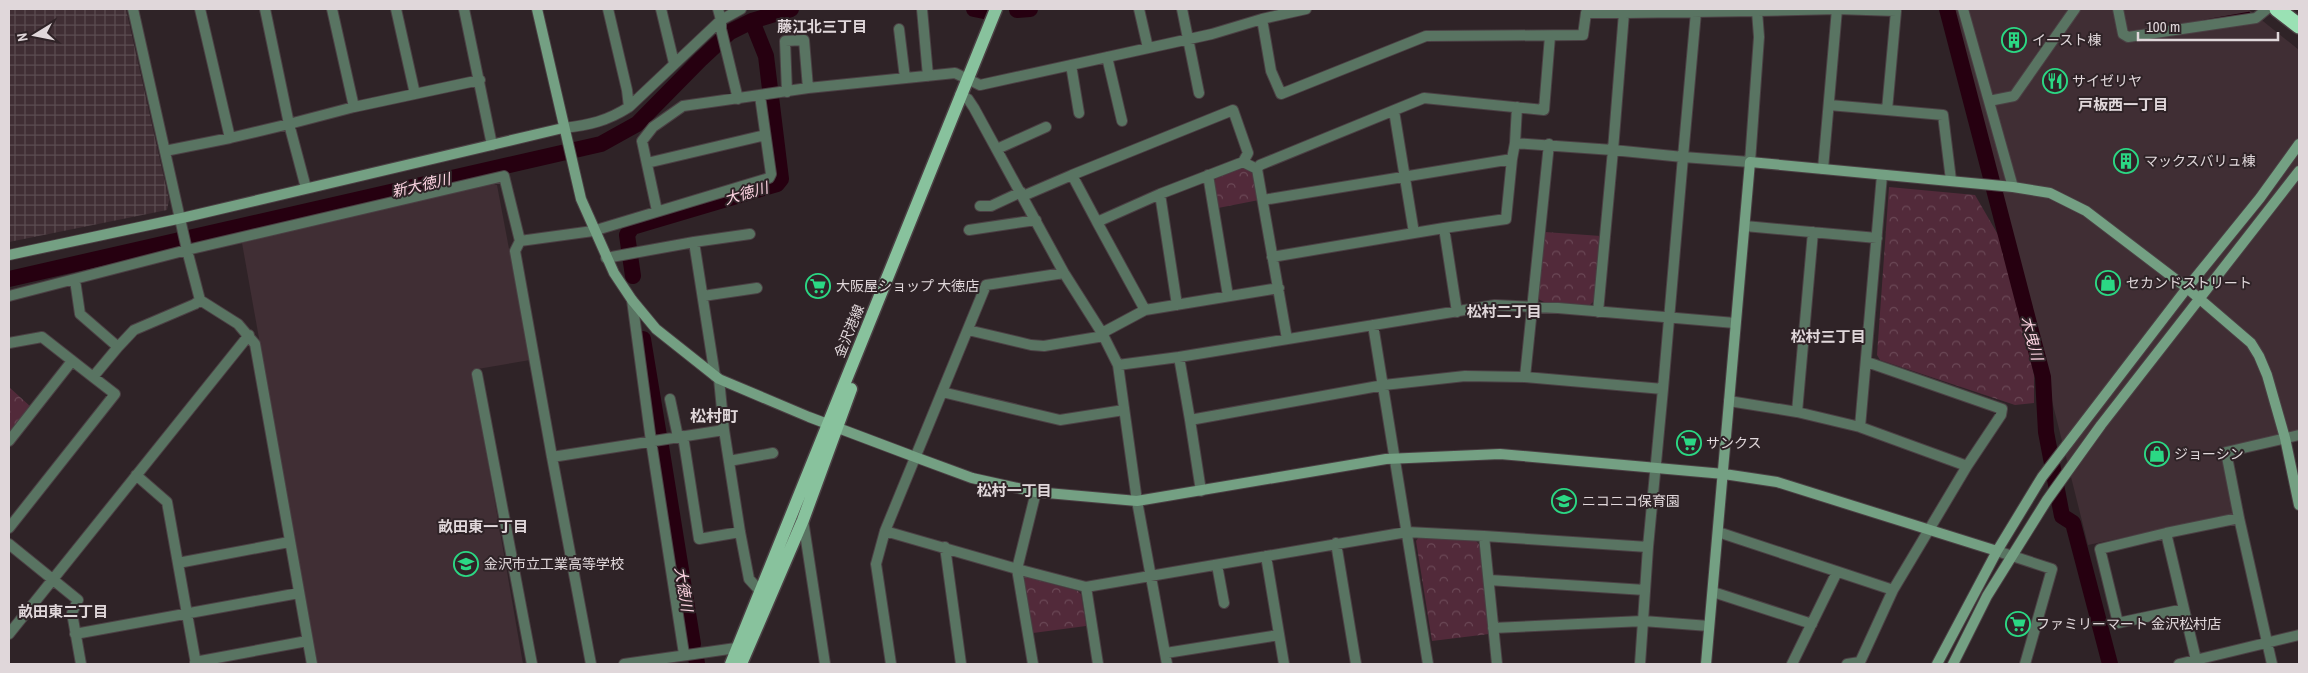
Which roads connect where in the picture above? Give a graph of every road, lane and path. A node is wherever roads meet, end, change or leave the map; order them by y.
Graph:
1 (133, 9) edge
2 (200, 9) edge
3 (265, 9) edge
4 (332, 9) edge
5 (396, 9) edge
6 (464, 9) edge
7 (537, 9) edge
8 (608, 9) edge
9 (661, 9) edge
10 (718, 9) edge
11 (741, 9) edge
12 (922, 9) edge
13 (996, 9) edge
14 (1005, 9) edge
15 (1139, 9) edge
16 (1182, 9) edge
17 (1306, 9) edge
18 (1837, 9) edge
19 (1963, 9) edge
20 (2076, 9) edge
21 (2118, 9) edge
22 (2267, 9) edge
23 (2277, 9) edge
24 (1757, 11) junction
25 (1696, 12) junction
26 (1624, 13) junction
27 (1262, 20) junction
28 (721, 24) junction
29 (2299, 26) edge
30 (899, 29) dead end
31 (1550, 36) junction
32 (1189, 39) junction
33 (1148, 48) junction
34 (1107, 57) junction
35 (674, 63) junction
36 (1071, 65) junction
37 (928, 76) junction
38 (905, 78) junction
39 (480, 80) junction
40 (970, 81) junction
41 (808, 88) junction
42 (787, 92) junction
43 (1199, 93) dead end
44 (415, 94) junction
45 (767, 95) junction
46 (964, 97) junction
47 (738, 99) junction
48 (1989, 101) junction
49 (1829, 105) junction
50 (629, 107) junction
51 (1517, 107) junction
52 (354, 108) junction
53 (1887, 110) junction
54 (1394, 111) junction
55 (1079, 113) dead end
56 (1122, 121) dead end
57 (289, 124) junction
58 (1046, 127) dead end
59 (563, 128) junction
60 (766, 135) junction
61 (230, 138) junction
62 (1515, 143) junction
63 (1548, 144) junction
64 (2299, 144) edge
65 (492, 145) junction
66 (997, 149) junction
67 (1613, 150) junction
68 (166, 151) junction
69 (1683, 157) junction
70 (1512, 159) junction
71 (1243, 162) junction
72 (1750, 162) junction
73 (647, 163) junction
74 (1257, 169) junction
75 (1823, 169) junction
76 (2299, 171) edge
77 (1882, 174) junction
78 (1072, 175) junction
79 (1208, 175) junction
80 (1405, 177) junction
81 (1952, 180) junction
82 (2013, 187) junction
83 (306, 188) junction
84 (1022, 194) junction
85 (1160, 194) junction
86 (1263, 200) junction
87 (980, 206) dead end
88 (658, 211) junction
89 (182, 218) junction
90 (1036, 220) junction
91 (1097, 222) junction
92 (1745, 226) junction
93 (1444, 228) junction
94 (969, 230) dead end
95 (593, 231) junction
96 (1813, 232) junction
97 (1414, 233) junction
98 (750, 234) dead end
99 (1876, 238) junction
100 (520, 241) junction
101 (694, 242) junction
102 (187, 247) junction
103 (9, 255) edge
104 (1272, 257) junction
105 (606, 258) junction
106 (1064, 273) junction
107 (75, 280) junction
108 (756, 288) dead end
109 (1279, 288) junction
110 (2187, 288) junction
111 (9, 296) edge
112 (703, 296) junction
113 (1228, 296) junction
114 (2200, 298) junction
115 (200, 300) junction
116 (632, 300) junction
117 (1177, 305) junction
118 (1532, 306) junction
119 (1145, 310) junction
120 (1457, 312) junction
121 (1598, 312) junction
122 (1670, 318) junction
123 (1735, 323) junction
124 (1373, 325) junction
125 (968, 330) junction
126 (249, 334) junction
127 (1103, 334) junction
128 (1287, 339) junction
129 (9, 343) edge
130 (118, 347) junction
131 (1180, 357) junction
132 (72, 361) junction
133 (1866, 362) junction
134 (1118, 365) junction
135 (478, 374) dead end
136 (1525, 376) junction
137 (94, 377) junction
138 (717, 377) junction
139 (1384, 385) junction
140 (1663, 389) junction
141 (942, 392) junction
142 (670, 399) dead end
143 (1729, 401) junction
144 (1124, 410) junction
145 (1797, 412) junction
146 (1190, 420) junction
147 (831, 425) junction
148 (1860, 427) junction
149 (724, 430) junction
150 (2299, 435) edge
151 (681, 436) junction
152 (2285, 438) junction
153 (9, 441) edge
154 (651, 441) junction
155 (773, 453) dead end
156 (552, 456) junction
157 (915, 457) junction
158 (1396, 458) junction
159 (729, 461) junction
160 (1967, 466) junction
161 (1656, 468) junction
162 (1724, 474) junction
163 (136, 476) junction
164 (1202, 491) junction
165 (1036, 492) junction
166 (1138, 500) junction
167 (2299, 505) edge
168 (2239, 518) junction
169 (802, 520) junction
170 (9, 528) edge
171 (1928, 529) junction
172 (740, 532) junction
173 (885, 532) junction
174 (1407, 532) junction
175 (1718, 532) junction
176 (2166, 533) junction
177 (1484, 536) junction
178 (289, 542) junction
179 (1336, 543) junction
180 (9, 544) edge
181 (945, 547) junction
182 (1648, 547) junction
183 (1997, 551) junction
184 (1266, 556) junction
185 (2011, 556) junction
186 (178, 563) junction
187 (1217, 565) junction
188 (1017, 569) junction
189 (1837, 572) junction
190 (1152, 576) junction
191 (54, 578) junction
192 (1489, 580) junction
193 (1086, 587) junction
194 (1645, 590) junction
195 (1893, 590) junction
196 (1713, 592) junction
197 (299, 593) junction
198 (766, 593) junction
199 (1224, 603) dead end
200 (2184, 609) junction
201 (186, 613) junction
202 (1643, 621) junction
203 (1812, 624) junction
204 (1709, 626) junction
205 (1493, 628) junction
206 (9, 634) edge
207 (75, 634) junction
208 (1279, 635) junction
209 (2299, 635) edge
210 (307, 641) junction
211 (2267, 643) junction
212 (744, 647) junction
213 (1166, 653) junction
214 (684, 654) junction
215 (2197, 662) edge
216 (195, 663) edge
217 (1860, 663) edge
218 (81, 664) edge
219 (312, 664) edge
220 (532, 664) edge
221 (591, 664) edge
222 (624, 664) edge
223 (731, 664) edge
224 (741, 664) edge
225 (825, 664) edge
226 (890, 664) edge
227 (961, 664) edge
228 (1033, 664) edge
229 (1098, 664) edge
230 (1167, 664) edge
231 (1284, 664) edge
232 (1356, 664) edge
233 (1428, 664) edge
234 (1497, 664) edge
235 (1640, 664) edge
236 (1706, 664) edge
237 (1792, 664) edge
238 (1846, 664) edge
239 (1938, 664) edge
240 (1953, 664) edge
241 (2026, 664) edge
242 (2179, 664) edge
243 (2272, 664) edge

1 - 68 street
2 - 61 street
3 - 57 street
4 - 52 street
5 - 44 street
6 - 39 street
7 - 59 street
8 - 50 street
9 - 35 street
10 - 28 street
11 - 28 street
12 - 37 street
13 - 40 main road, 金沢港線
14 - 40 main road, 金沢港線
15 - 33 street
16 - 32 street
17 - 27 street
18 - 24 street
18 - 49 street
18 - 53 street
19 - 48 street
20 - 48 street
21 - 22 street
23 - 29 highway
24 - 25 street
24 - 72 street
25 - 26 street
25 - 69 street
26 - 31 street
26 - 67 street
27 - 31 street
27 - 32 street
28 - 35 street
28 - 47 street
30 - 38 street
31 - 51 street
32 - 33 street
32 - 43 street
33 - 34 street
34 - 36 street
34 - 56 street
35 - 50 street
36 - 40 street
36 - 55 street
37 - 38 street
37 - 40 street
38 - 41 street
39 - 44 street
39 - 65 street
40 - 46 main road, 金沢港線
41 - 42 street
41 - 42 street
42 - 45 street
44 - 52 street
45 - 47 street
45 - 60 street
46 - 66 street
46 - 147 main road, 金沢港線
47 - 73 street
48 - 82 street
49 - 53 street
49 - 75 street
50 - 59 street
51 - 54 street
51 - 62 street
52 - 57 street
53 - 81 street
54 - 74 street
54 - 80 street
57 - 61 street
57 - 83 street
58 - 66 street
59 - 65 street
59 - 95 street
60 - 73 street
60 - 88 street
61 - 68 street
62 - 63 street
62 - 70 street
63 - 67 street
63 - 118 street
64 - 110 street
65 - 83 street
66 - 84 street
67 - 69 street
67 - 121 street
68 - 89 street
69 - 72 street
69 - 122 street
70 - 80 street
70 - 93 street
71 - 74 street
71 - 78 street
71 - 79 street
72 - 75 street
72 - 92 street
73 - 88 street
74 - 86 street
75 - 77 street
76 - 114 street
77 - 81 street
77 - 99 street
78 - 84 street
78 - 91 street
79 - 85 street
79 - 113 street
80 - 86 street
80 - 97 street
81 - 82 street
82 - 110 street
83 - 89 street
84 - 87 street
84 - 90 street
85 - 91 street
85 - 117 street
86 - 104 street
88 - 95 street
89 - 102 street
89 - 103 street
90 - 94 street
90 - 106 street
91 - 119 street
92 - 96 street
92 - 123 street
93 - 97 street
93 - 120 street
95 - 100 street
95 - 105 street
96 - 99 street
96 - 145 street
97 - 104 street
98 - 101 street
99 - 133 street
100 - 102 street
100 - 156 street
101 - 105 street
101 - 112 street
102 - 107 street
102 - 115 street
104 - 109 street
105 - 116 street
106 - 125 street
106 - 127 street
107 - 111 street
107 - 130 street
108 - 112 street
109 - 113 street
109 - 128 street
110 - 114 street
110 - 183 street
112 - 138 street
113 - 117 street
114 - 152 street
114 - 185 street
115 - 126 street
115 - 130 street
116 - 138 street
116 - 154 street
117 - 119 street
118 - 120 street
118 - 121 street
118 - 136 street
119 - 127 street
120 - 124 street
121 - 122 street
122 - 123 street
122 - 140 street
123 - 143 street
124 - 128 street
124 - 139 street
125 - 127 street
125 - 141 street
126 - 163 street
126 - 178 street
127 - 134 street
128 - 131 street
129 - 132 street
130 - 137 street
131 - 134 street
131 - 146 street
132 - 137 street
132 - 153 street
133 - 148 street
133 - 160 street
134 - 144 street
135 - 220 street
136 - 139 street
136 - 140 street
137 - 170 street
138 - 147 street
138 - 149 street
139 - 146 street
139 - 158 street
140 - 161 street
141 - 144 street
141 - 157 street
142 - 151 street
143 - 145 street
143 - 162 street
144 - 166 street
145 - 148 street
146 - 164 street
147 - 157 street
147 - 169 main road, 金沢港線
147 - 198 main road, 金沢港線
148 - 160 street
149 - 151 street
149 - 159 street
150 - 152 street
151 - 154 street
151 - 172 street
152 - 167 street
152 - 168 street
154 - 156 street
154 - 214 street
155 - 159 street
156 - 221 street
157 - 165 street
157 - 173 street
158 - 161 street
158 - 164 street
158 - 174 street
159 - 172 street
160 - 171 street
161 - 162 street
161 - 182 street
162 - 171 street
162 - 175 street
163 - 186 street
163 - 191 street
164 - 166 street
165 - 166 street
165 - 188 street
166 - 190 street
168 - 176 street
168 - 211 street
169 - 198 main road, 金沢港線
169 - 225 street
171 - 183 street
171 - 195 street
172 - 198 street
173 - 181 street
173 - 226 street
174 - 177 street
174 - 179 street
174 - 233 street
175 - 189 street
175 - 196 street
176 - 200 street
176 - 200 street
177 - 182 street
177 - 192 street
178 - 186 street
178 - 197 street
179 - 184 street
179 - 232 street
180 - 191 street
181 - 188 street
181 - 227 street
182 - 194 street
183 - 185 street
183 - 239 street
184 - 187 street
184 - 208 street
185 - 240 street
185 - 241 street
186 - 201 street
187 - 190 street
187 - 199 street
188 - 193 street
188 - 228 street
189 - 195 street
189 - 203 street
190 - 193 street
190 - 213 street
191 - 206 street
191 - 207 street
192 - 194 street
192 - 205 street
193 - 229 street
194 - 202 street
195 - 217 street
196 - 203 street
196 - 204 street
197 - 201 street
197 - 210 street
198 - 212 main road, 金沢港線
200 - 215 street
201 - 207 street
201 - 216 street
202 - 204 street
202 - 205 street
202 - 235 street
203 - 237 street
204 - 236 street
205 - 234 street
207 - 218 street
208 - 213 street
208 - 231 street
209 - 211 street
210 - 216 street
210 - 219 street
211 - 215 street
211 - 243 street
212 - 214 street
212 - 223 main road, 金沢港線
212 - 224 main road, 金沢港線
213 - 230 street
214 - 222 street
215 - 242 street
217 - 238 street

